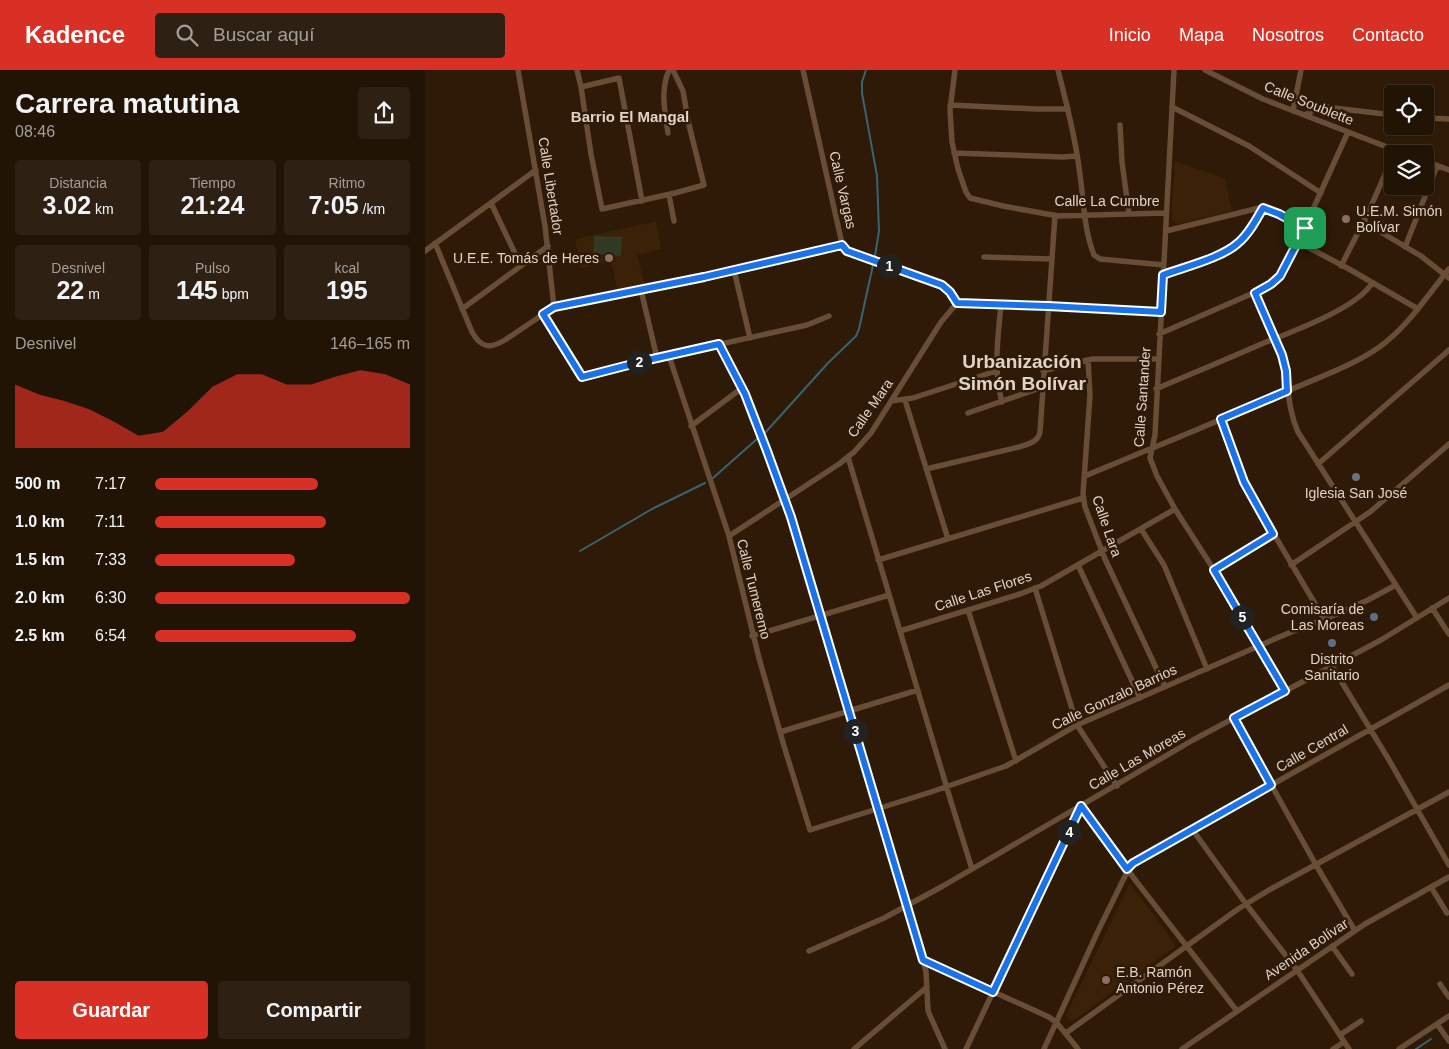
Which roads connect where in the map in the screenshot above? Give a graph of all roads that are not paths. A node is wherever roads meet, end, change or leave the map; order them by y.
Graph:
1 (518, 70) edge
2 (577, 70) edge
3 (669, 70) edge
4 (673, 70) edge
5 (803, 70) edge
6 (955, 70) edge
7 (1058, 70) edge
8 (1174, 70) edge
9 (1205, 70) edge
10 (1301, 70) edge
11 (581, 87) junction
12 (950, 104) junction
13 (1172, 107) junction
14 (1068, 109) junction
15 (1293, 111) junction
16 (1384, 114) edge
17 (1305, 115) junction
18 (1434, 118) edge
19 (1449, 119) edge
20 (1120, 125) dead end
21 (1348, 132) junction
22 (668, 133) dead end
23 (1384, 148) edge
24 (954, 153) junction
25 (1077, 156) junction
26 (1434, 165) edge
27 (1437, 166) junction
28 (536, 170) junction
29 (1449, 170) edge
30 (1384, 176) edge
31 (1321, 192) junction
32 (669, 195) junction
33 (642, 201) junction
34 (491, 203) junction
35 (1263, 208) junction
36 (1166, 213) junction
37 (1129, 214) junction
38 (1055, 215) junction
39 (1084, 215) junction
40 (674, 221) dead end
41 (1364, 222) junction
42 (1305, 228) junction
43 (1165, 231) junction
44 (1298, 242) junction
45 (435, 243) junction
46 (842, 245) junction
47 (548, 246) junction
48 (1405, 247) junction
49 (425, 251) edge
50 (984, 257) dead end
51 (1052, 259) junction
52 (1164, 265) junction
53 (521, 266) junction
54 (1341, 266) junction
55 (734, 270) junction
56 (1448, 274) edge
57 (1163, 275) junction
58 (1372, 283) junction
59 (641, 290) junction
60 (1255, 293) junction
61 (957, 303) junction
62 (1001, 304) junction
63 (1048, 306) junction
64 (554, 307) junction
65 (1417, 309) junction
66 (462, 310) junction
67 (1161, 312) junction
68 (543, 314) junction
69 (829, 316) dead end
70 (1159, 334) junction
71 (750, 338) junction
72 (1275, 338) junction
73 (719, 344) junction
74 (1449, 350) edge
75 (669, 356) junction
76 (657, 358) junction
77 (1088, 360) junction
78 (1158, 360) junction
79 (996, 371) junction
80 (1043, 372) junction
81 (1043, 387) junction
82 (742, 388) junction
83 (1156, 389) junction
84 (1287, 391) junction
85 (905, 400) junction
86 (891, 401) junction
87 (1001, 402) junction
88 (968, 414) dead end
89 (1221, 419) junction
90 (691, 426) junction
91 (1449, 444) edge
92 (1152, 448) junction
93 (848, 457) junction
94 (1318, 464) junction
95 (926, 469) junction
96 (1085, 476) junction
97 (1083, 498) junction
98 (785, 500) junction
99 (1175, 509) junction
100 (1355, 522) junction
101 (1141, 529) junction
102 (1273, 534) junction
103 (729, 536) junction
104 (948, 539) junction
105 (1102, 551) junction
106 (878, 560) junction
107 (1078, 565) junction
108 (1291, 565) junction
109 (1214, 570) junction
110 (1396, 585) junction
111 (1035, 588) junction
112 (889, 595) junction
113 (1449, 598) edge
114 (1432, 608) junction
115 (968, 610) junction
116 (820, 616) junction
117 (1417, 618) junction
118 (1324, 619) junction
119 (900, 630) junction
120 (1449, 634) edge
121 (753, 636) junction
122 (1259, 646) junction
123 (1332, 666) junction
124 (1207, 669) junction
125 (1449, 686) edge
126 (1165, 687) junction
127 (918, 690) junction
128 (1285, 691) junction
129 (1140, 698) junction
130 (849, 711) junction
131 (1234, 718) junction
132 (1077, 725) junction
133 (1370, 729) junction
134 (780, 732) junction
135 (1016, 760) junction
136 (1271, 785) junction
137 (1117, 786) junction
138 (946, 787) junction
139 (1449, 792) edge
140 (1081, 806) junction
141 (878, 809) junction
142 (1417, 810) junction
143 (1192, 829) junction
144 (810, 830) joint
145 (1316, 865) junction
146 (1449, 865) edge
147 (972, 869) junction
148 (1127, 869) junction
149 (1449, 877) edge
150 (1431, 887) junction
151 (1246, 904) junction
152 (907, 906) junction
153 (1447, 913) dead end
154 (1355, 931) junction
155 (1332, 946) junction
156 (1187, 947) junction
157 (809, 951) dead end
158 (923, 960) junction
159 (1297, 970) junction
160 (1351, 974) dead end
161 (1440, 984) dead end
162 (927, 986) junction
163 (993, 992) junction
164 (1449, 997) edge
165 (1237, 1011) junction
166 (1449, 1016) edge
167 (1361, 1021) dead end
168 (1056, 1022) junction
169 (1437, 1024) junction
170 (1066, 1033) junction
171 (1340, 1035) junction
172 (1344, 1042) junction
173 (1449, 1042) edge
174 (854, 1049) edge
175 (945, 1049) edge
176 (966, 1049) edge
177 (1044, 1049) edge
178 (1078, 1049) edge
179 (1181, 1049) edge
180 (1333, 1049) edge
181 (1349, 1049) edge
182 (1399, 1049) edge

1 - 28 street, Calle Libertador
2 - 11 street
3 - 22 street
4 - 32 street
5 - 46 street, Calle Vargas
6 - 12 street, Calle La Cumbre
7 - 14 street
8 - 13 street, Calle Santander
9 - 15 street, Calle Soublette
10 - 15 street
11 - 33 street
11 - 33 street
12 - 14 street
12 - 24 street, Calle La Cumbre
13 - 31 street
13 - 36 street, Calle Santander
14 - 25 street
15 - 17 street, Calle Soublette
16 - 17 street
17 - 21 street, Calle Soublette
18 - 19 street
20 - 37 street
21 - 23 street, Calle Soublette
21 - 31 street
24 - 25 street
24 - 38 street, Calle La Cumbre
25 - 39 street
26 - 27 street
27 - 29 street
27 - 48 street
28 - 34 street
28 - 47 street, Calle Libertador
30 - 41 street
31 - 42 street
32 - 33 street
32 - 40 street
34 - 45 street
34 - 53 street
35 - 42 street
35 - 43 street
35 - 57 street
36 - 37 street, Calle La Cumbre
36 - 43 street, Calle Santander
37 - 39 street, Calle La Cumbre
38 - 39 street, Calle La Cumbre
38 - 51 street
39 - 52 street
41 - 48 street
41 - 54 street
42 - 44 street
43 - 52 street, Calle Santander
44 - 54 street
44 - 60 street
45 - 49 street
45 - 66 street
46 - 55 street
46 - 61 street, Calle Vargas
47 - 53 street
47 - 64 street, Calle Libertador
48 - 56 street
50 - 51 street
51 - 63 street
52 - 57 street, Calle Santander
53 - 66 street
54 - 58 street
55 - 59 street
55 - 71 street
56 - 65 street
57 - 67 street, Calle Santander
58 - 65 street
58 - 72 street
59 - 64 street
59 - 76 street
60 - 70 street
60 - 72 street
61 - 62 street
61 - 86 street, Calle Mara
62 - 63 street
62 - 79 street
63 - 67 street
63 - 80 street
64 - 68 street
65 - 84 street
66 - 68 street
67 - 70 street, Calle Santander
68 - 76 street
69 - 71 street
70 - 78 street, Calle Santander
71 - 73 street
72 - 83 street
72 - 84 street
73 - 75 street
73 - 82 street
74 - 94 street
75 - 76 street
75 - 90 street, Calle Tumeremo
77 - 78 street
77 - 80 street
77 - 96 street, Calle Lara
78 - 83 street, Calle Santander
79 - 85 street
79 - 87 street
80 - 81 street
81 - 87 street
81 - 95 street
82 - 90 street
82 - 98 street
83 - 92 street, Calle Santander
84 - 89 street
84 - 94 street
85 - 86 street
85 - 95 street
86 - 93 street, Calle Mara
87 - 88 street
89 - 92 street
89 - 102 street
90 - 103 street, Calle Tumeremo
91 - 100 street
92 - 96 street
92 - 99 street, Calle Santander
93 - 98 street, Calle Mara
93 - 106 street
94 - 100 street
95 - 104 street
96 - 97 street, Calle Lara
97 - 104 street
97 - 105 street, Calle Lara
98 - 103 street, Calle Mara
98 - 116 street
99 - 101 street, Calle Las Flores
99 - 109 street, Calle Santander
100 - 108 street
100 - 110 street
101 - 105 street, Calle Las Flores
101 - 124 street
102 - 108 street
102 - 109 street
103 - 121 street, Calle Tumeremo
104 - 106 street
105 - 107 street, Calle Las Flores
105 - 126 street, Calle Lara
106 - 112 street
107 - 111 street, Calle Las Flores
107 - 129 street
108 - 118 street
109 - 122 street, Calle Santander
110 - 117 street
110 - 118 street, Calle Gonzalo Barrios
111 - 115 street, Calle Las Flores
111 - 132 street
112 - 116 street
112 - 119 street
113 - 114 street, Calle Las Moreas
114 - 117 street, Calle Las Moreas
114 - 120 street
115 - 119 street, Calle Las Flores
115 - 135 street
116 - 121 street
116 - 130 street
117 - 123 street, Calle Las Moreas
118 - 122 street, Calle Gonzalo Barrios
119 - 127 street
121 - 134 street, Calle Tumeremo
122 - 124 street, Calle Gonzalo Barrios
122 - 128 street, Calle Santander
123 - 128 street, Calle Las Moreas
123 - 133 street
124 - 126 street, Calle Gonzalo Barrios
125 - 133 street, Calle Central
126 - 129 street, Calle Gonzalo Barrios
127 - 130 street
127 - 138 street
128 - 131 street, Calle Las Moreas
129 - 132 street, Calle Gonzalo Barrios
130 - 134 street
130 - 141 street
131 - 136 street
131 - 137 street, Calle Las Moreas
132 - 135 street, Calle Gonzalo Barrios
132 - 137 street
133 - 136 street, Calle Central
133 - 142 street
134 - 144 street, Calle Tumeremo
135 - 138 street, Calle Gonzalo Barrios
136 - 143 street, Calle Central
136 - 145 street
137 - 140 street, Calle Las Moreas
138 - 141 street, Calle Gonzalo Barrios
138 - 147 street
139 - 142 street
140 - 147 street, Calle Las Moreas
140 - 148 street
140 - 163 street
141 - 144 street, Calle Gonzalo Barrios
141 - 152 street
142 - 145 street
142 - 146 street
143 - 148 street, Calle Central
143 - 151 street
145 - 151 street
145 - 154 street
147 - 152 street, Calle Las Moreas
148 - 156 street
148 - 168 street
149 - 150 street, Avenida Bolívar
150 - 153 street
150 - 154 street, Avenida Bolívar
151 - 156 street
151 - 159 street
152 - 157 street, Calle Las Moreas
152 - 158 street
154 - 155 street, Avenida Bolívar
155 - 159 street, Avenida Bolívar
155 - 160 street
156 - 165 street
156 - 170 street
158 - 162 street
158 - 163 street
159 - 165 street, Avenida Bolívar
159 - 171 street
161 - 164 street
162 - 174 street
162 - 175 street
163 - 168 street
163 - 176 street
165 - 179 street, Avenida Bolívar
166 - 169 street
167 - 171 street
168 - 170 street
168 - 177 street
169 - 173 street
169 - 182 street
170 - 178 street
171 - 172 street
172 - 180 street
172 - 181 street

